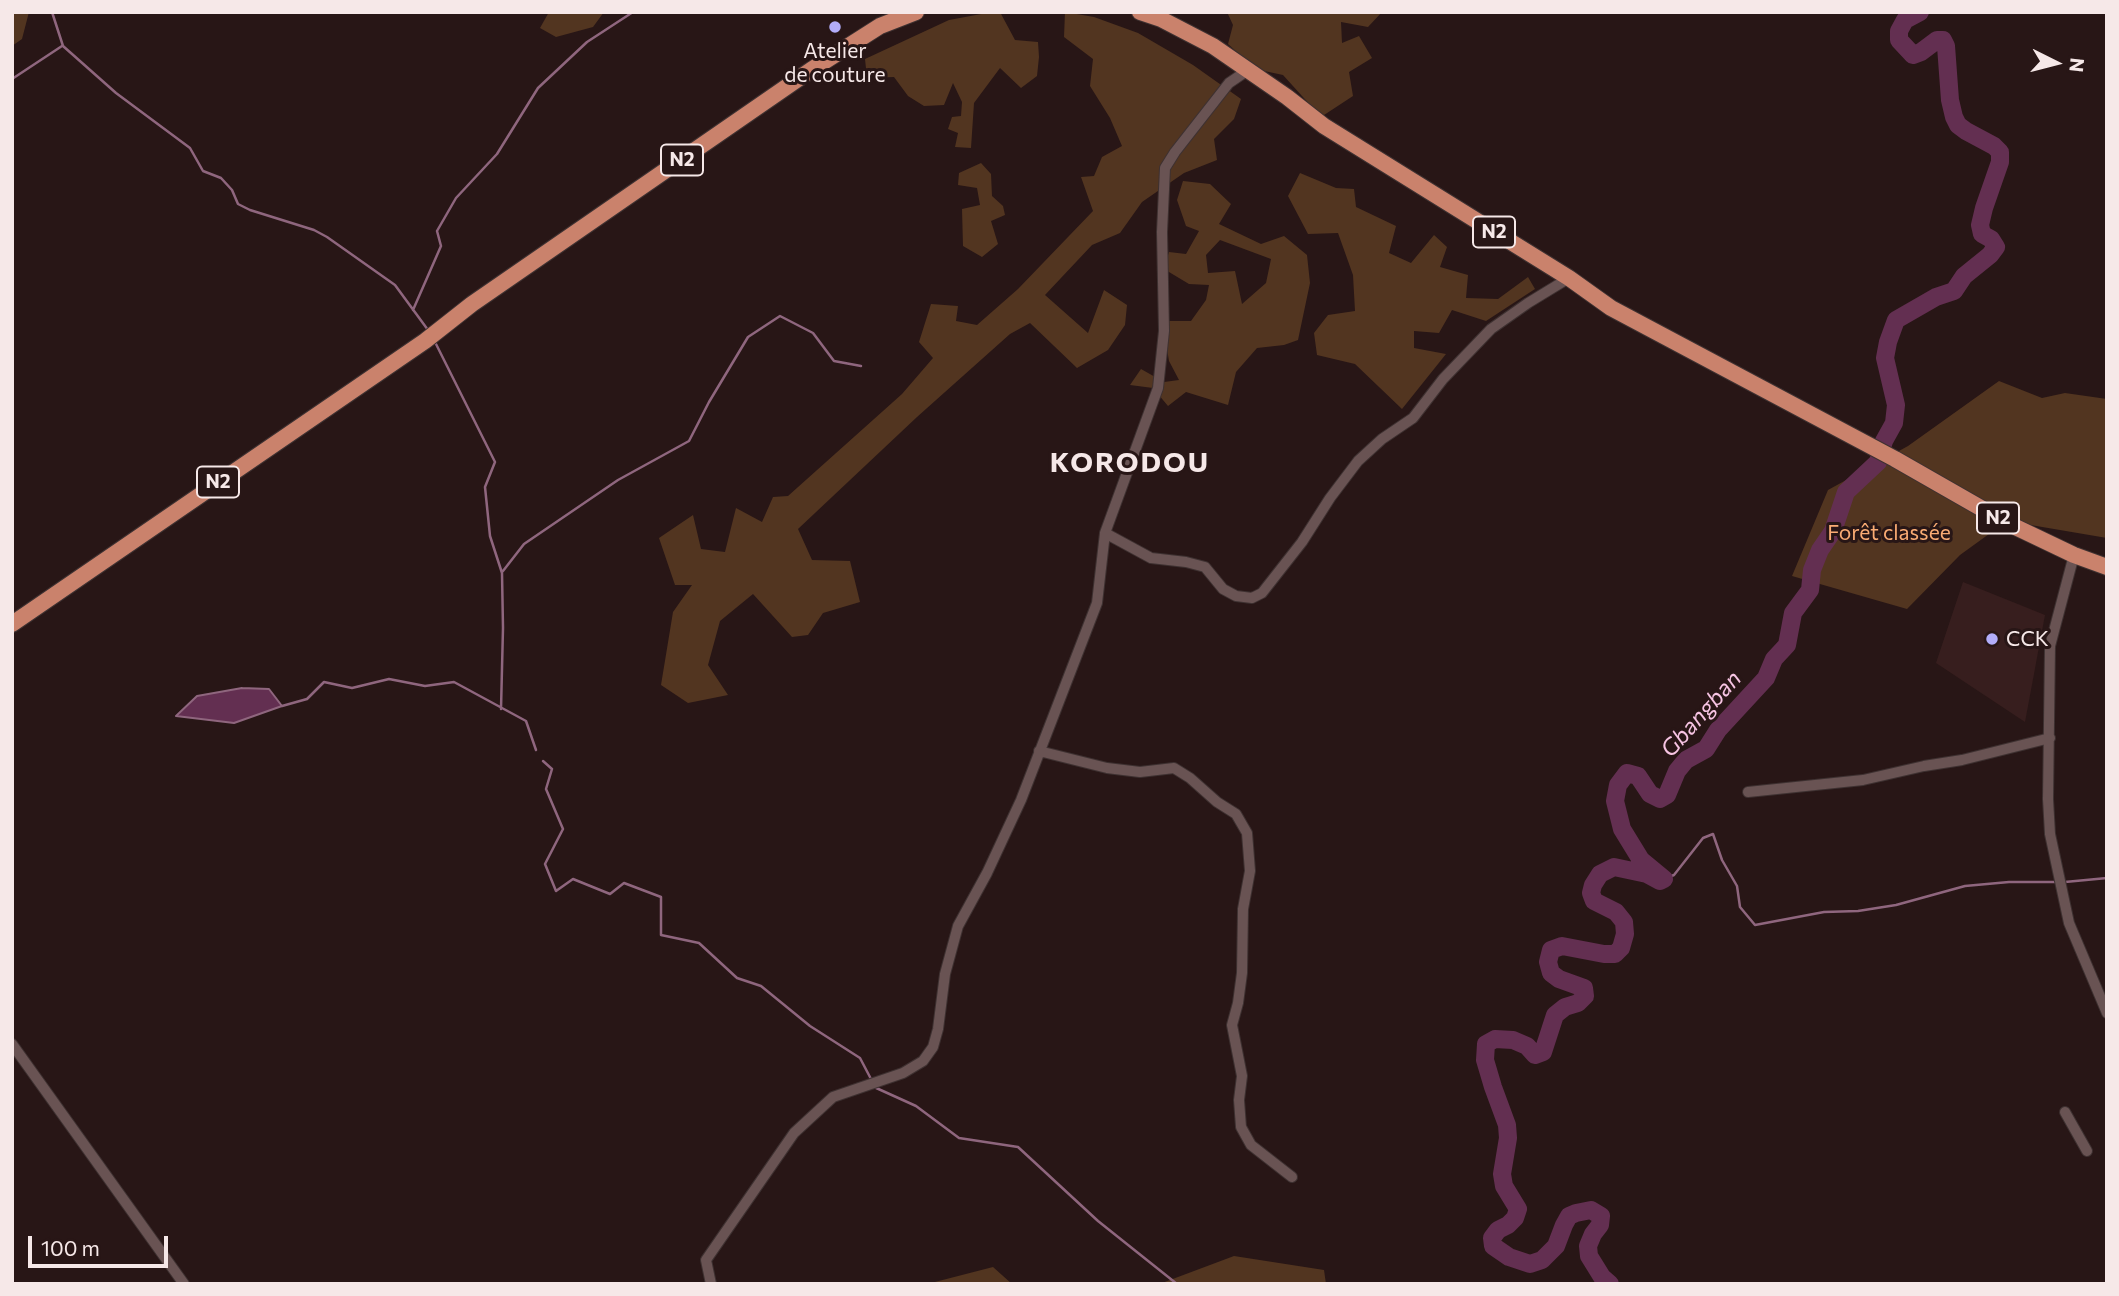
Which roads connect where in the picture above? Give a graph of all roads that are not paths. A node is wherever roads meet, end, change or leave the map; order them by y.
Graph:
1 (916, 12) edge
2 (1140, 12) edge
3 (1248, 70) junction
4 (1569, 278) junction
5 (1105, 533) junction
6 (2074, 555) junction
7 (2107, 567) edge
8 (12, 624) edge
9 (2050, 738) junction
10 (1040, 751) junction
11 (1748, 792) dead end
12 (2107, 1013) edge
13 (12, 1044) edge
14 (2064, 1112) dead end
15 (2087, 1151) dead end
16 (1292, 1177) dead end
17 (184, 1284) edge
18 (711, 1284) edge

1 - 8 highway, N2
2 - 3 highway, N2
3 - 4 highway, N2
3 - 5 street
4 - 5 street
4 - 6 highway, N2
5 - 10 street
6 - 7 highway, N2
6 - 9 street
9 - 11 street
9 - 12 street
10 - 16 street
10 - 18 street
13 - 17 street
14 - 15 street

